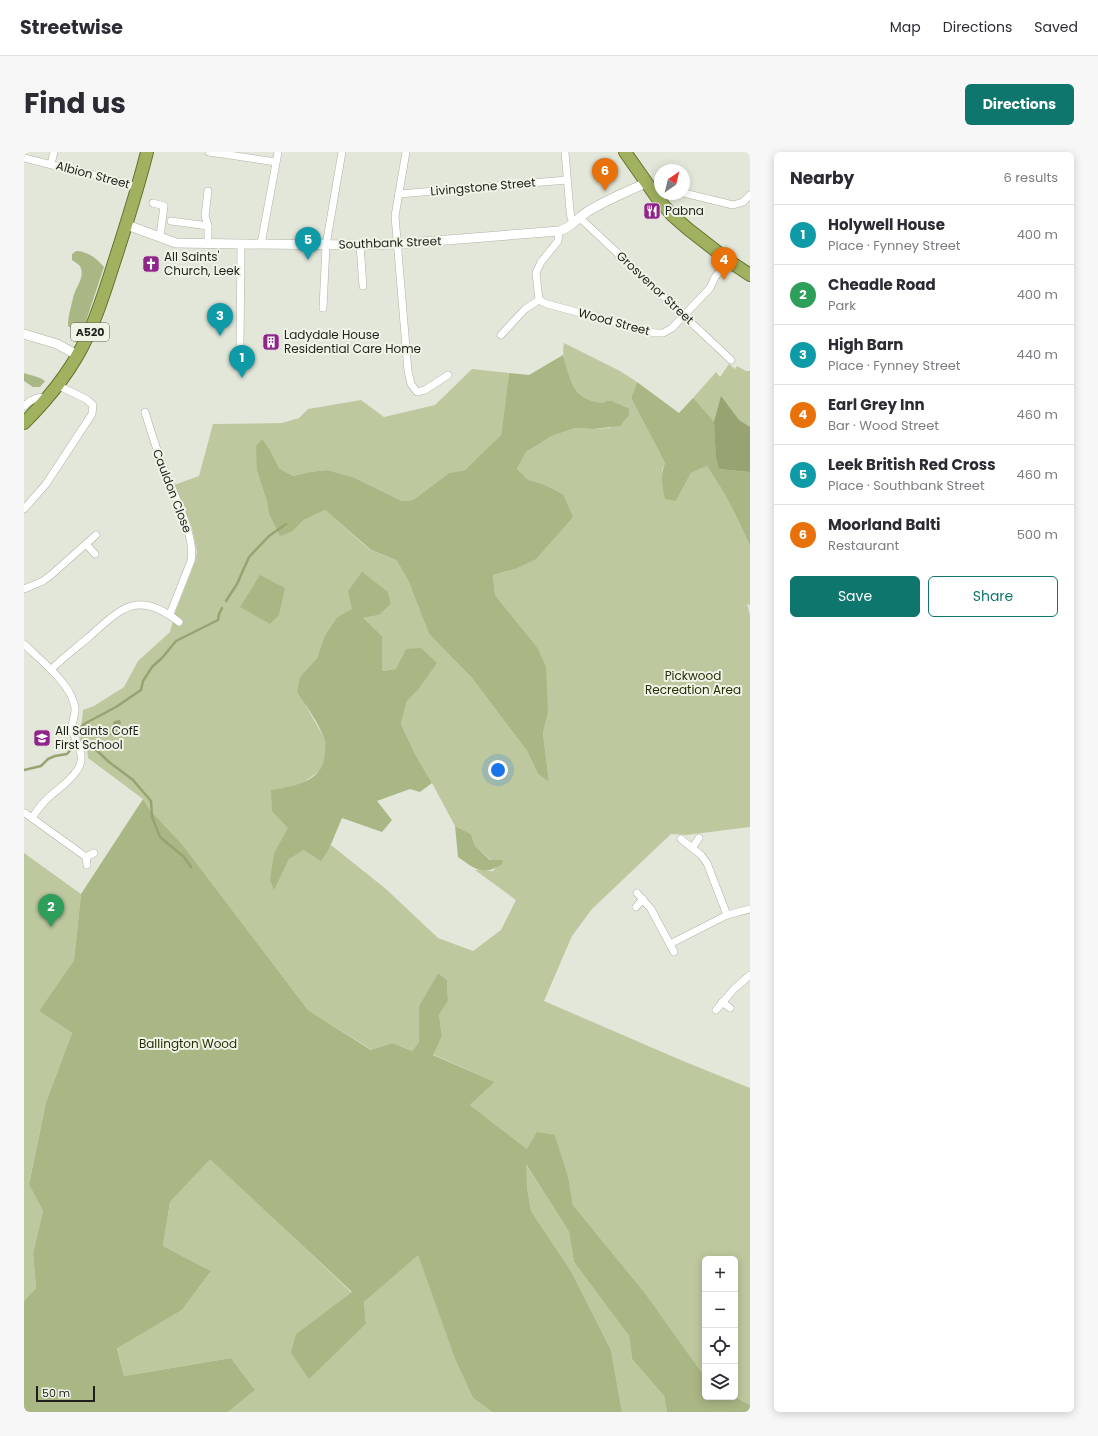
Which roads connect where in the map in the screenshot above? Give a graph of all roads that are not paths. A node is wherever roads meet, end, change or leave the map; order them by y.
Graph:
1 (54, 152) edge
2 (147, 152) edge
3 (209, 152) edge
4 (278, 152) edge
5 (342, 152) edge
6 (406, 152) edge
7 (565, 152) edge
8 (625, 152) edge
9 (24, 158) edge
10 (276, 162) junction
11 (51, 164) junction
12 (567, 180) junction
13 (646, 183) junction
14 (138, 187) junction
15 (654, 190) edge
16 (208, 191) dead end
17 (399, 194) junction
18 (690, 194) edge
19 (750, 195) edge
20 (665, 200) edge
21 (153, 204) dead end
22 (577, 219) junction
23 (171, 221) dead end
24 (127, 225) junction
25 (208, 226) junction
26 (559, 231) junction
27 (160, 236) junction
28 (208, 243) junction
29 (241, 244) junction
30 (261, 244) junction
31 (397, 244) junction
32 (326, 245) junction
33 (360, 245) junction
34 (729, 261) junction
35 (750, 275) edge
36 (363, 286) dead end
37 (539, 300) junction
38 (323, 308) dead end
39 (684, 315) junction
40 (24, 334) edge
41 (501, 335) dead end
42 (240, 346) dead end
43 (77, 355) junction
44 (731, 360) dead end
45 (448, 375) dead end
46 (57, 385) junction
47 (47, 399) junction
48 (24, 406) edge
49 (145, 412) dead end
50 (24, 423) edge
51 (24, 508) edge
52 (96, 535) dead end
53 (86, 544) junction
54 (95, 554) dead end
55 (24, 589) edge
56 (170, 614) junction
57 (179, 622) dead end
58 (24, 644) edge
59 (51, 670) junction
60 (25, 813) dead end
61 (32, 818) junction
62 (699, 838) dead end
63 (681, 839) dead end
64 (692, 848) junction
65 (94, 853) dead end
66 (86, 857) junction
67 (86, 865) dead end
68 (637, 893) dead end
69 (643, 900) junction
70 (636, 907) dead end
71 (750, 909) edge
72 (727, 915) junction
73 (670, 944) junction
74 (674, 952) dead end
75 (750, 975) edge
76 (722, 1002) junction
77 (730, 1008) dead end
78 (716, 1010) dead end

1 - 11 street
2 - 14 highway, A520
3 - 10 street
4 - 10 street
5 - 32 street
6 - 17 street
7 - 12 street
8 - 13 highway
9 - 11 street, Albion Street
10 - 30 street
11 - 14 street, Albion Street
12 - 17 street, Livingstone Street
12 - 22 street
13 - 15 highway
13 - 22 street
14 - 24 highway, A520
16 - 25 street
17 - 31 street
18 - 19 street
20 - 34 highway
21 - 27 street
22 - 26 street
22 - 39 street, Grosvenor Street
23 - 25 street
24 - 27 street, Southbank Street
24 - 43 highway, A520
25 - 28 street
26 - 31 street, Southbank Street
26 - 37 street
27 - 28 street, Southbank Street
28 - 29 street, Southbank Street
29 - 30 street, Southbank Street
29 - 42 street
30 - 32 street, Southbank Street
31 - 33 street, Southbank Street
31 - 45 street
32 - 33 street, Southbank Street
32 - 38 street
33 - 36 street
34 - 35 highway
34 - 39 street, Wood Street
37 - 39 street, Wood Street
37 - 41 street
39 - 44 street, Grosvenor Street
40 - 43 street
43 - 46 highway, A520
46 - 47 highway, A520
46 - 51 street
47 - 48 street
47 - 50 highway, A520
49 - 56 street, Cauldon Close
52 - 53 street
53 - 54 street
53 - 55 street
56 - 57 street
56 - 59 street
58 - 59 street
59 - 61 street
60 - 61 street
61 - 66 street
62 - 64 street
63 - 64 street
64 - 72 street
65 - 66 street
66 - 67 street
68 - 69 street
69 - 70 street
69 - 73 street
71 - 72 street
72 - 73 street
73 - 74 street
75 - 76 street
76 - 77 street
76 - 78 street

